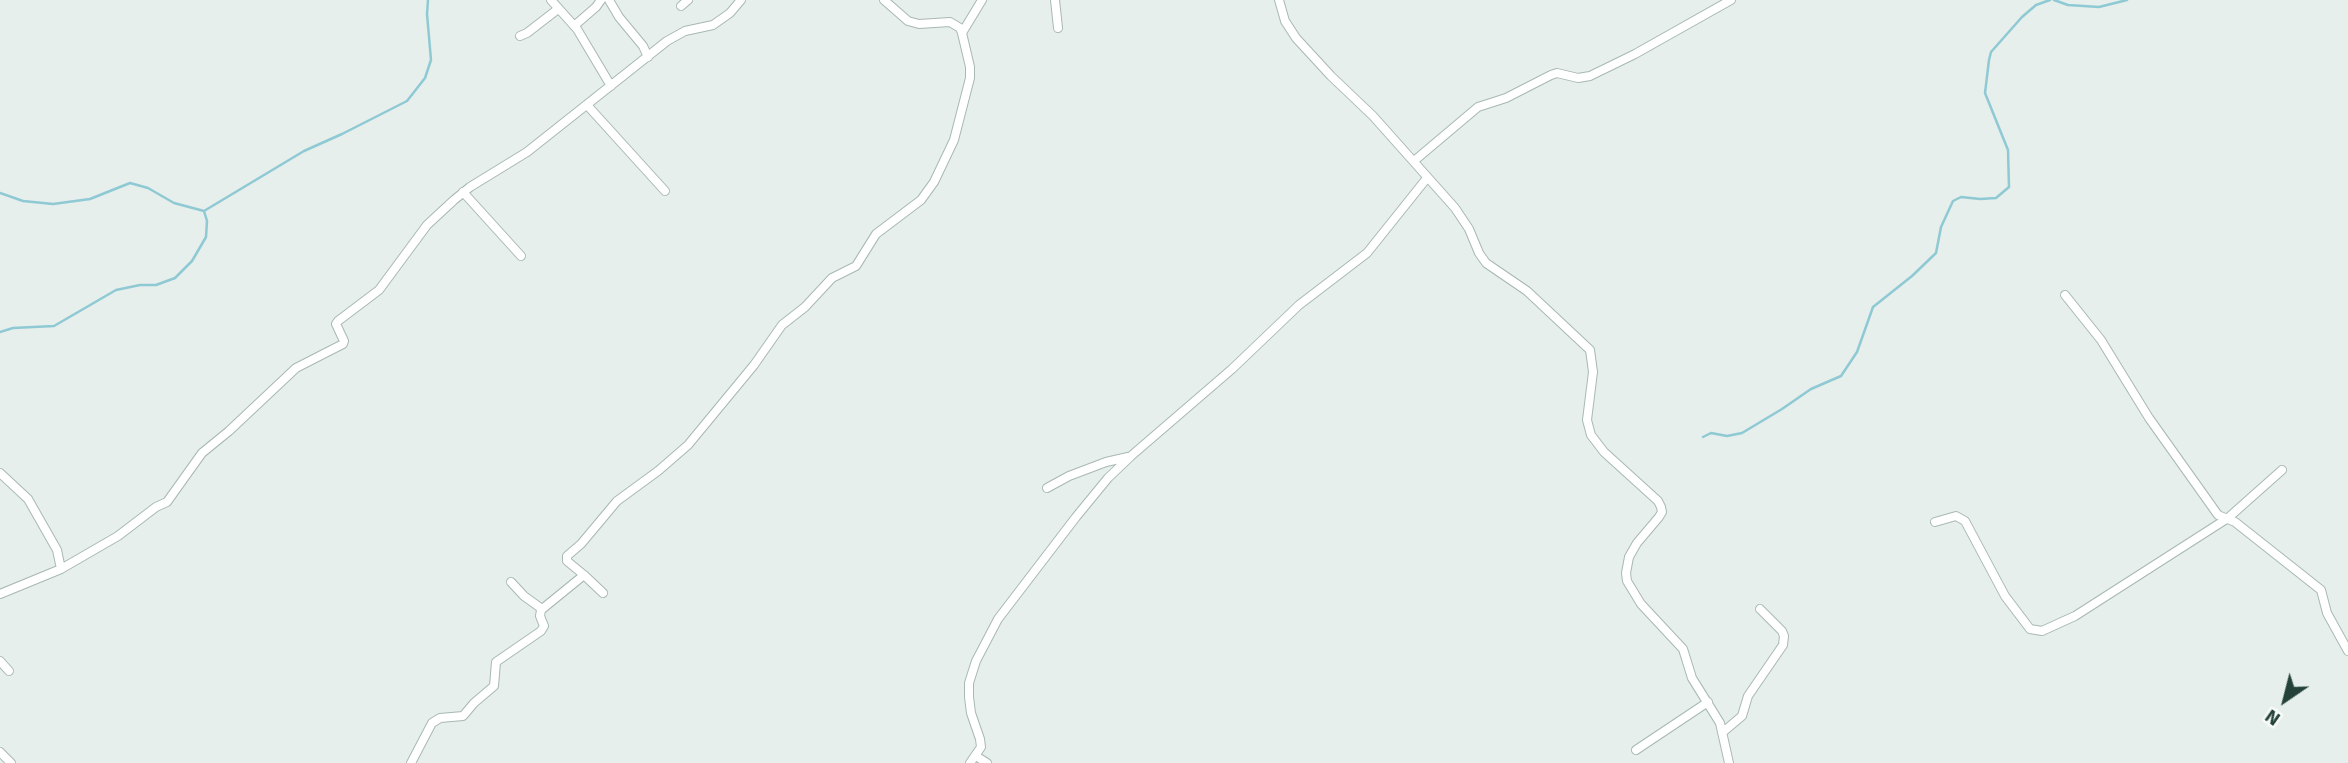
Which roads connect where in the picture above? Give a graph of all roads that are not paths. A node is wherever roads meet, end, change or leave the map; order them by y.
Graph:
1 (551, 0) edge
2 (601, 0) edge
3 (609, 0) edge
4 (741, 0) edge
5 (884, 0) edge
6 (982, 0) edge
7 (1055, 0) edge
8 (1279, 0) edge
9 (1731, 0) edge
10 (558, 9) junction
11 (574, 26) junction
12 (1058, 28) dead end
13 (962, 33) junction
14 (520, 36) dead end
15 (648, 57) junction
16 (611, 86) junction
17 (587, 105) junction
18 (1414, 160) junction
19 (1427, 178) junction
20 (666, 191) dead end
21 (463, 192) junction
22 (520, 256) dead end
23 (2065, 295) dead end
24 (1131, 456) junction
25 (2282, 470) dead end
26 (0, 473) edge
27 (1047, 488) dead end
28 (2228, 518) junction
29 (1935, 522) dead end
30 (61, 569) junction
31 (584, 575) junction
32 (511, 582) dead end
33 (603, 593) dead end
34 (0, 594) edge
35 (542, 609) junction
36 (1760, 610) dead end
37 (2348, 651) edge
38 (0, 661) edge
39 (9, 671) dead end
40 (1708, 702) junction
41 (1723, 732) junction
42 (1636, 750) dead end
43 (0, 752) edge
44 (973, 759) edge
45 (11, 763) edge
46 (411, 763) edge
47 (987, 763) edge
48 (1729, 763) edge

1 - 10 street
2 - 11 street
3 - 15 street
4 - 15 street
5 - 13 street
6 - 13 street
7 - 12 street
8 - 18 street
9 - 18 street
10 - 11 street
10 - 14 street
11 - 16 street
13 - 31 street
15 - 16 street
16 - 17 street
17 - 20 street
17 - 21 street
18 - 19 street
19 - 24 street
19 - 40 street
21 - 22 street
21 - 30 street
23 - 28 street
24 - 27 street
24 - 44 street
25 - 28 street
26 - 30 street
28 - 29 street
28 - 37 street
30 - 34 street
31 - 33 street
31 - 35 street
32 - 35 street
35 - 46 street
36 - 41 street
38 - 39 street
40 - 41 street
40 - 42 street
41 - 48 street
43 - 45 street
44 - 47 street

